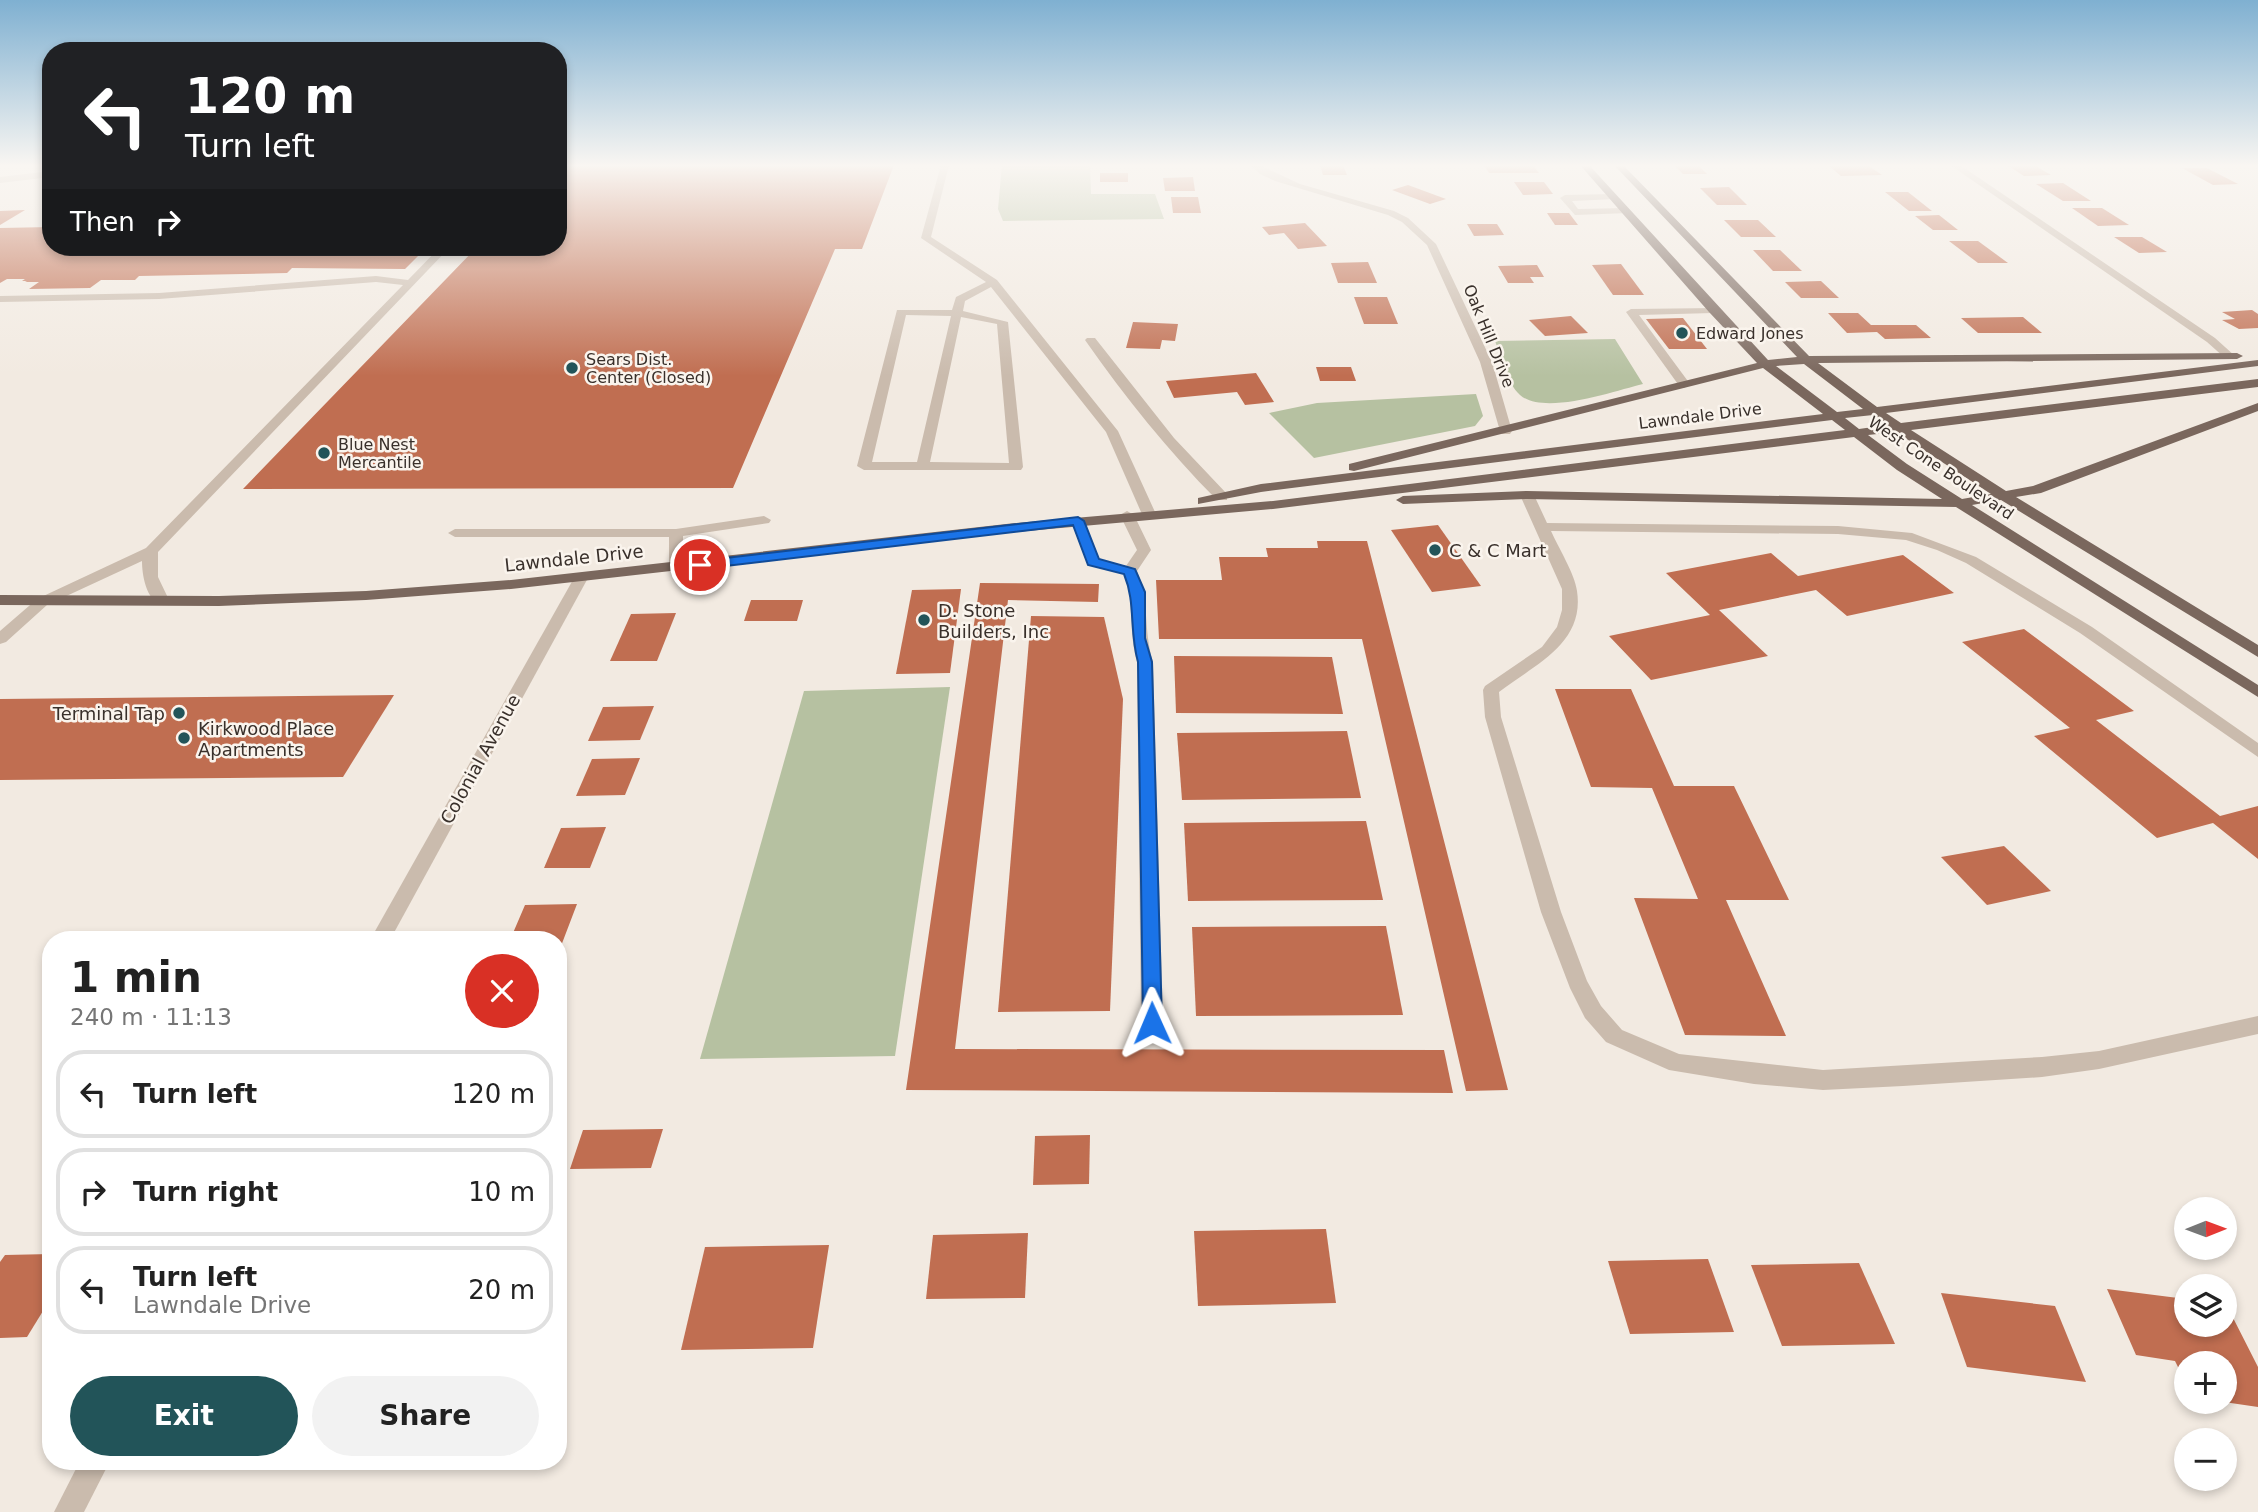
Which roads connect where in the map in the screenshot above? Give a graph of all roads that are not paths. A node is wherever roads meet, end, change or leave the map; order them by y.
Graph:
1 (927, 236) edge
2 (1422, 236) edge
3 (1648, 236) edge
4 (1686, 236) edge
5 (2057, 236) edge
6 (436, 256) edge
7 (993, 282) junction
8 (411, 283) junction
9 (0, 299) edge
10 (1713, 310) junction
11 (957, 313) junction
12 (1091, 340) dead end
13 (2229, 356) junction
14 (2258, 356) edge
15 (1806, 360) junction
16 (2258, 363) edge
17 (1765, 364) junction
18 (2258, 383) edge
19 (1684, 384) junction
20 (2258, 407) edge
21 (1506, 431) junction
22 (922, 468) junction
23 (1261, 488) junction
24 (1527, 495) junction
25 (1222, 497) junction
26 (2007, 497) junction
27 (1960, 503) junction
28 (1273, 505) junction
29 (1149, 513) junction
30 (1127, 515) junction
31 (764, 520) dead end
32 (1078, 521) junction
33 (1542, 527) junction
34 (455, 533) dead end
35 (676, 533) junction
36 (151, 551) junction
37 (676, 567) junction
38 (1130, 571) junction
39 (580, 578) junction
40 (0, 600) edge
41 (161, 600) junction
42 (42, 602) junction
43 (0, 639) edge
44 (2258, 652) edge
45 (2258, 692) edge
46 (2258, 751) edge
47 (385, 931) edge
48 (1152, 1023) dead end
49 (2258, 1025) edge
50 (91, 1470) edge
51 (68, 1512) edge

1 - 7 street
2 - 21 street, Oak Hill Drive
3 - 10 main road, West Cone Boulevard
4 - 15 main road, West Cone Boulevard
5 - 13 street
6 - 8 street
7 - 11 street
7 - 29 street
8 - 9 street
8 - 36 street
10 - 17 main road, West Cone Boulevard
10 - 19 street
11 - 22 street
11 - 22 street
11 - 22 street
12 - 25 street
13 - 14 main road
13 - 15 main road
15 - 17 main road
15 - 26 main road, West Cone Boulevard
16 - 23 main road, Lawndale Drive
17 - 19 main road
17 - 27 main road, West Cone Boulevard
18 - 28 main road, Lawndale Drive
19 - 21 main road
20 - 26 main road
21 - 23 main road
23 - 25 main road, Lawndale Drive
24 - 27 main road
24 - 28 main road
24 - 33 street
25 - 29 main road, Lawndale Drive
26 - 27 main road
26 - 44 main road, West Cone Boulevard
27 - 45 main road, West Cone Boulevard
28 - 29 main road, Lawndale Drive
29 - 30 main road, Lawndale Drive
30 - 32 main road, Lawndale Drive
30 - 38 street
31 - 35 street
32 - 37 main road, Lawndale Drive
32 - 38 street
33 - 46 street
33 - 49 street
34 - 35 street
35 - 37 street
36 - 41 street
36 - 42 street
37 - 39 main road, Lawndale Drive
38 - 48 street
39 - 41 main road, Lawndale Drive
39 - 47 street, Colonial Avenue
40 - 42 main road, Lawndale Drive
41 - 42 main road, Lawndale Drive
42 - 43 street
50 - 51 street

